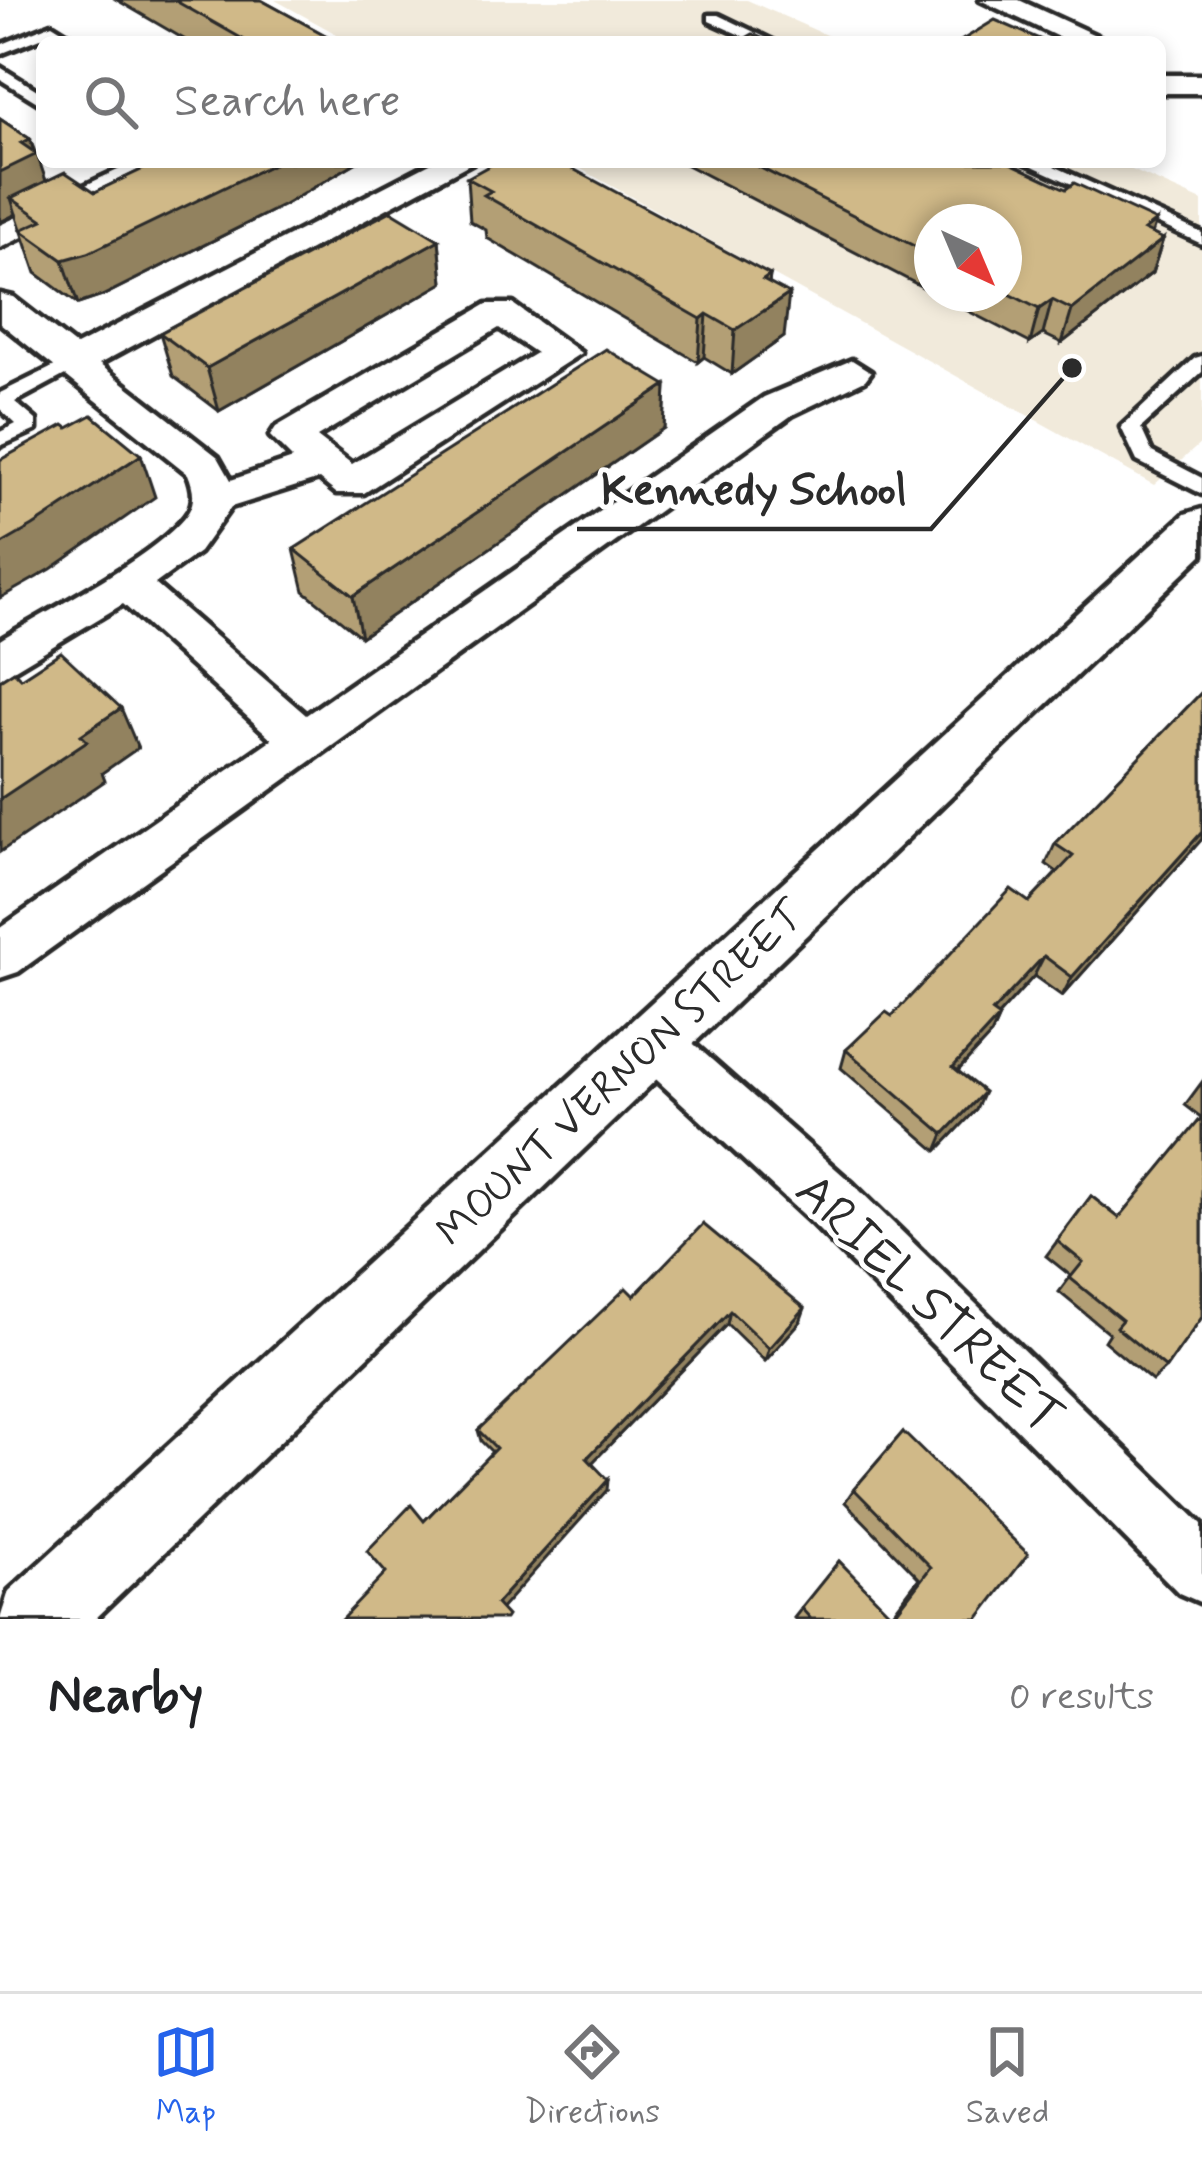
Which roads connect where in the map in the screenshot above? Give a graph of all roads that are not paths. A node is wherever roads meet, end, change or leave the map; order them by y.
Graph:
1 (994, 0) edge
2 (714, 18) dead end
3 (65, 36) edge
4 (754, 36) edge
5 (1081, 36) edge
6 (0, 50) edge
7 (1202, 57) edge
8 (1166, 68) edge
9 (1166, 70) edge
10 (0, 72) edge
11 (1202, 84) edge
12 (36, 96) edge
13 (139, 168) edge
14 (446, 168) edge
15 (1045, 168) edge
16 (0, 238) edge
17 (1202, 239) edge
18 (0, 305) edge
19 (1202, 362) edge
20 (73, 363) junction
21 (852, 372) dead end
22 (2, 400) edge
23 (0, 440) edge
24 (321, 460) junction
25 (1202, 487) edge
26 (215, 498) junction
27 (1202, 526) edge
28 (126, 583) junction
29 (0, 661) edge
30 (305, 741) junction
31 (0, 956) edge
32 (652, 1041) junction
33 (1202, 1570) edge
34 (37, 1619) edge

1 - 5 street
2 - 4 lane
3 - 6 lane
7 - 8 street
9 - 11 street
10 - 12 lane
13 - 16 street
14 - 20 street
15 - 17 lane
18 - 20 street
19 - 25 lane
20 - 22 lane
20 - 26 street
21 - 30 street
22 - 23 lane
24 - 24 street
24 - 26 street
26 - 28 street
27 - 32 street, MOUNT VERNON STREET
28 - 29 street
28 - 30 street
30 - 31 street
32 - 33 street, ARIEL STREET
32 - 34 street, MOUNT VERNON STREET

